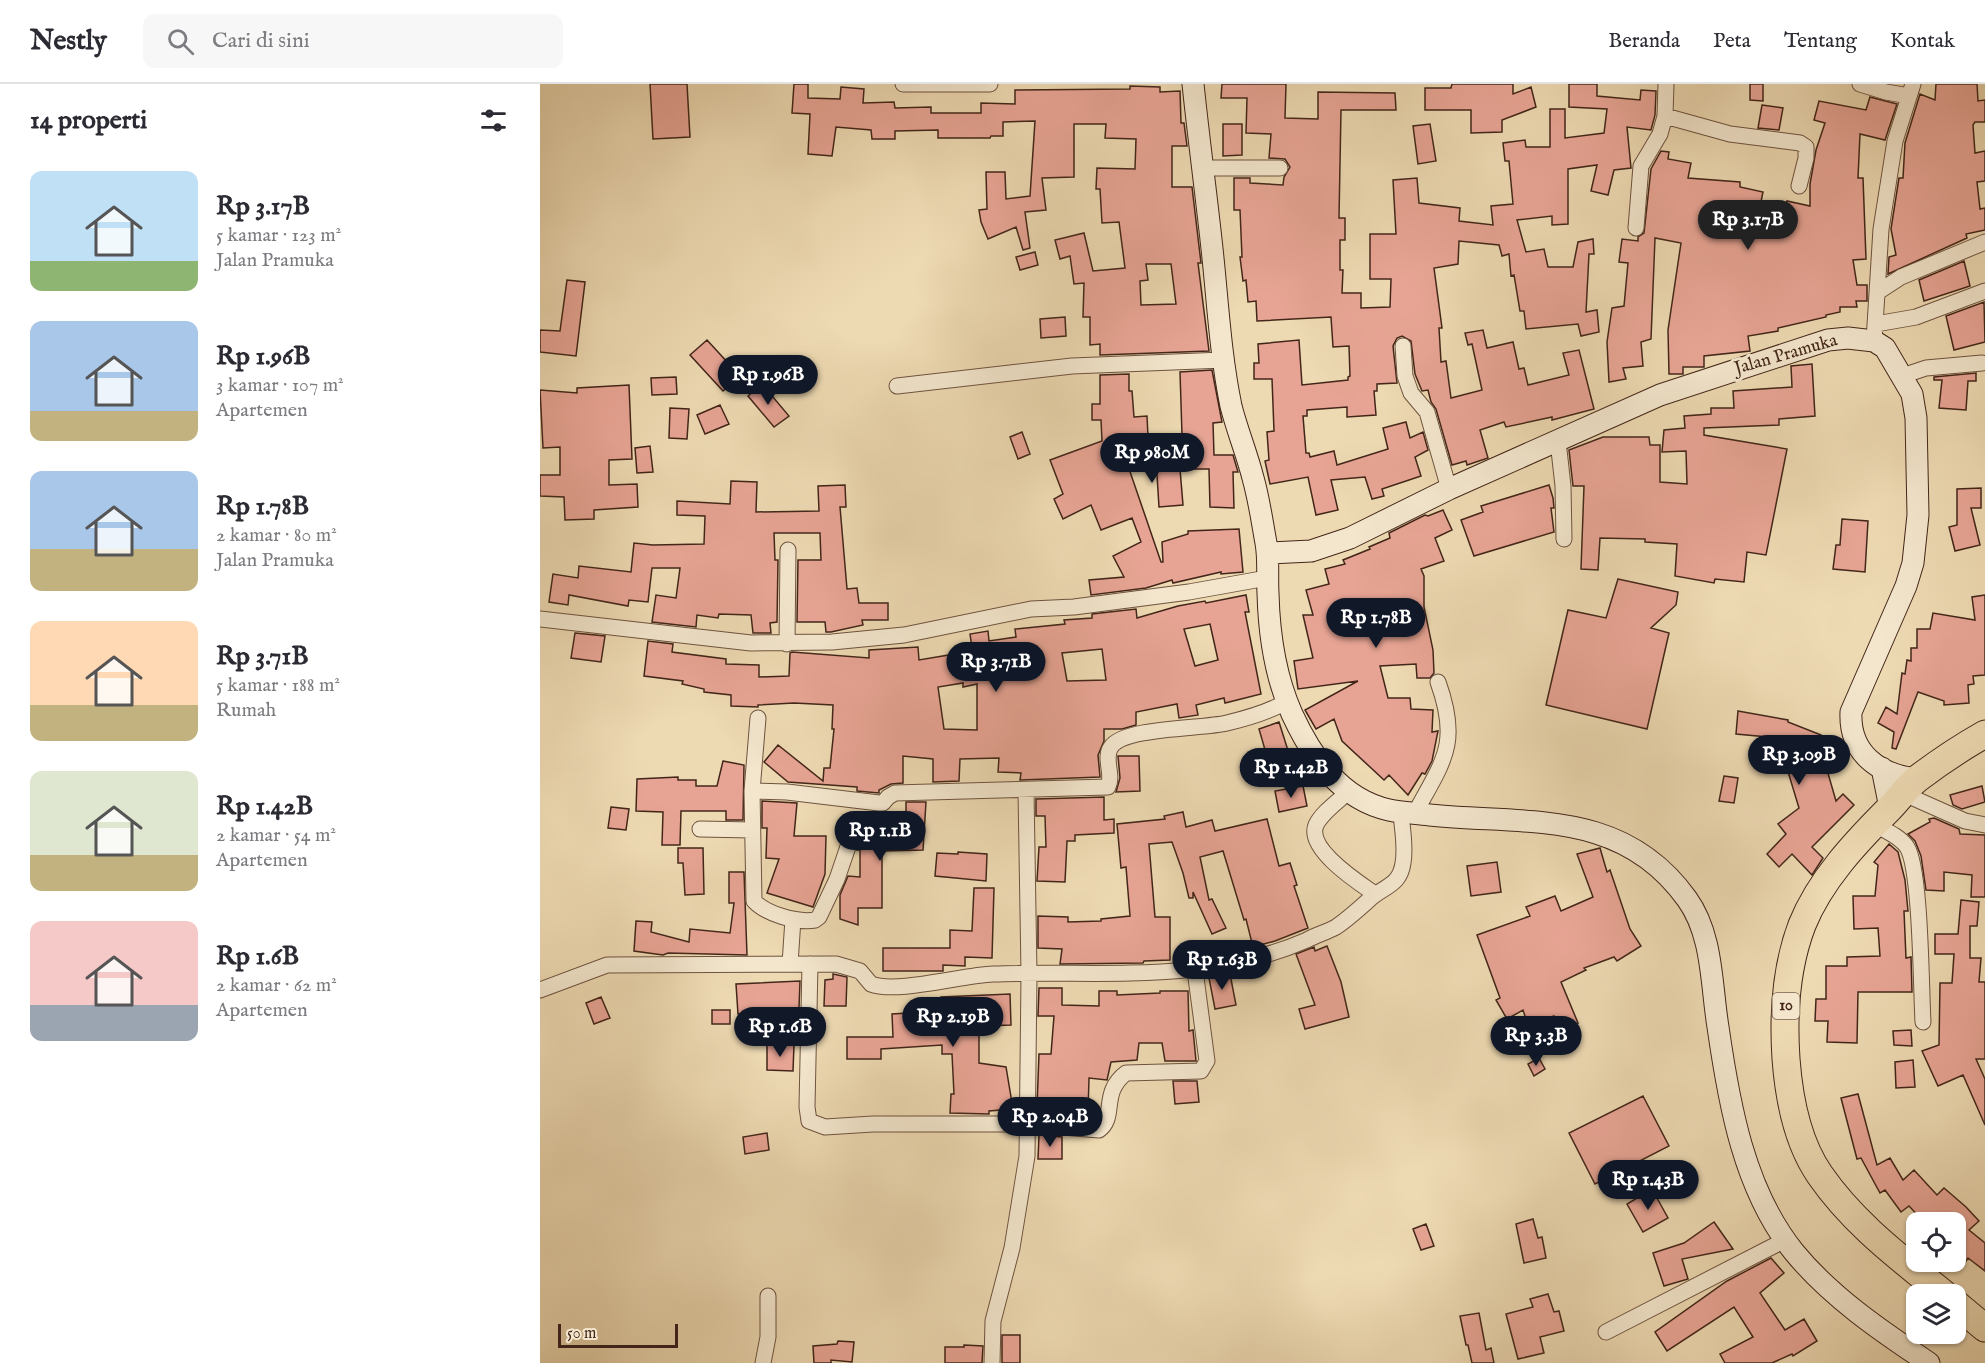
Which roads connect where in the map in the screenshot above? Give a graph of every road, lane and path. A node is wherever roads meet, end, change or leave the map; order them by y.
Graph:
1 (903, 84) edge
2 (990, 84) edge
3 (1193, 84) edge
4 (1666, 84) edge
5 (1860, 84) edge
6 (1911, 90) edge
7 (1665, 116) junction
8 (1202, 168) junction
9 (1280, 168) dead end
10 (1799, 186) dead end
11 (1636, 228) dead end
12 (1985, 242) edge
13 (1985, 291) edge
14 (1878, 292) junction
15 (1875, 332) junction
16 (1403, 346) dead end
17 (1224, 360) junction
18 (1982, 363) dead end
19 (1902, 376) junction
20 (897, 386) dead end
21 (1558, 441) junction
22 (1449, 489) junction
23 (1564, 539) dead end
24 (788, 550) dead end
25 (1268, 553) junction
26 (1267, 578) junction
27 (540, 619) edge
28 (787, 644) junction
29 (1438, 682) dead end
30 (1288, 701) junction
31 (758, 718) dead end
32 (1984, 735) edge
33 (1882, 768) junction
34 (752, 790) junction
35 (1026, 790) junction
36 (1349, 791) junction
37 (1896, 801) junction
38 (1408, 813) junction
39 (1985, 825) edge
40 (700, 829) dead end
41 (854, 829) dead end
42 (752, 830) junction
43 (1375, 894) junction
44 (793, 918) junction
45 (790, 964) junction
46 (810, 964) junction
47 (1195, 970) junction
48 (1029, 974) junction
49 (540, 990) edge
50 (1923, 1022) dead end
51 (1028, 1124) junction
52 (1785, 1240) junction
53 (1932, 1284) edge
54 (768, 1296) dead end
55 (1966, 1312) edge
56 (1985, 1328) edge
57 (1606, 1332) dead end
58 (763, 1363) edge
59 (992, 1363) edge
60 (1929, 1363) edge

1 - 2 street
3 - 8 street
4 - 7 street
5 - 6 street
6 - 14 street
7 - 10 street
7 - 11 street
8 - 9 street
8 - 17 street
12 - 14 street
13 - 15 street
14 - 15 street
15 - 19 street
15 - 21 street, Jalan Pramuka
16 - 22 street
17 - 20 street
17 - 25 street
18 - 19 street
19 - 33 street
21 - 22 street, Jalan Pramuka
21 - 23 street
22 - 25 street, Jalan Pramuka
24 - 28 street
25 - 26 street
26 - 28 street
26 - 30 street
27 - 28 street
29 - 38 street
30 - 35 street
30 - 36 street
31 - 34 street
32 - 37 highway, 10
33 - 37 street
33 - 37 street
34 - 35 street
34 - 42 street
35 - 48 street
36 - 38 street
36 - 43 street
37 - 39 street
37 - 50 street
37 - 53 highway, 10
38 - 43 street
38 - 52 street
40 - 42 street
41 - 44 street
42 - 44 street
43 - 47 street
44 - 45 street
45 - 46 street
45 - 49 street
46 - 48 street
46 - 51 street
47 - 48 street
47 - 51 street
48 - 51 street
51 - 59 street
52 - 57 street
52 - 60 street
54 - 58 street
55 - 56 highway

